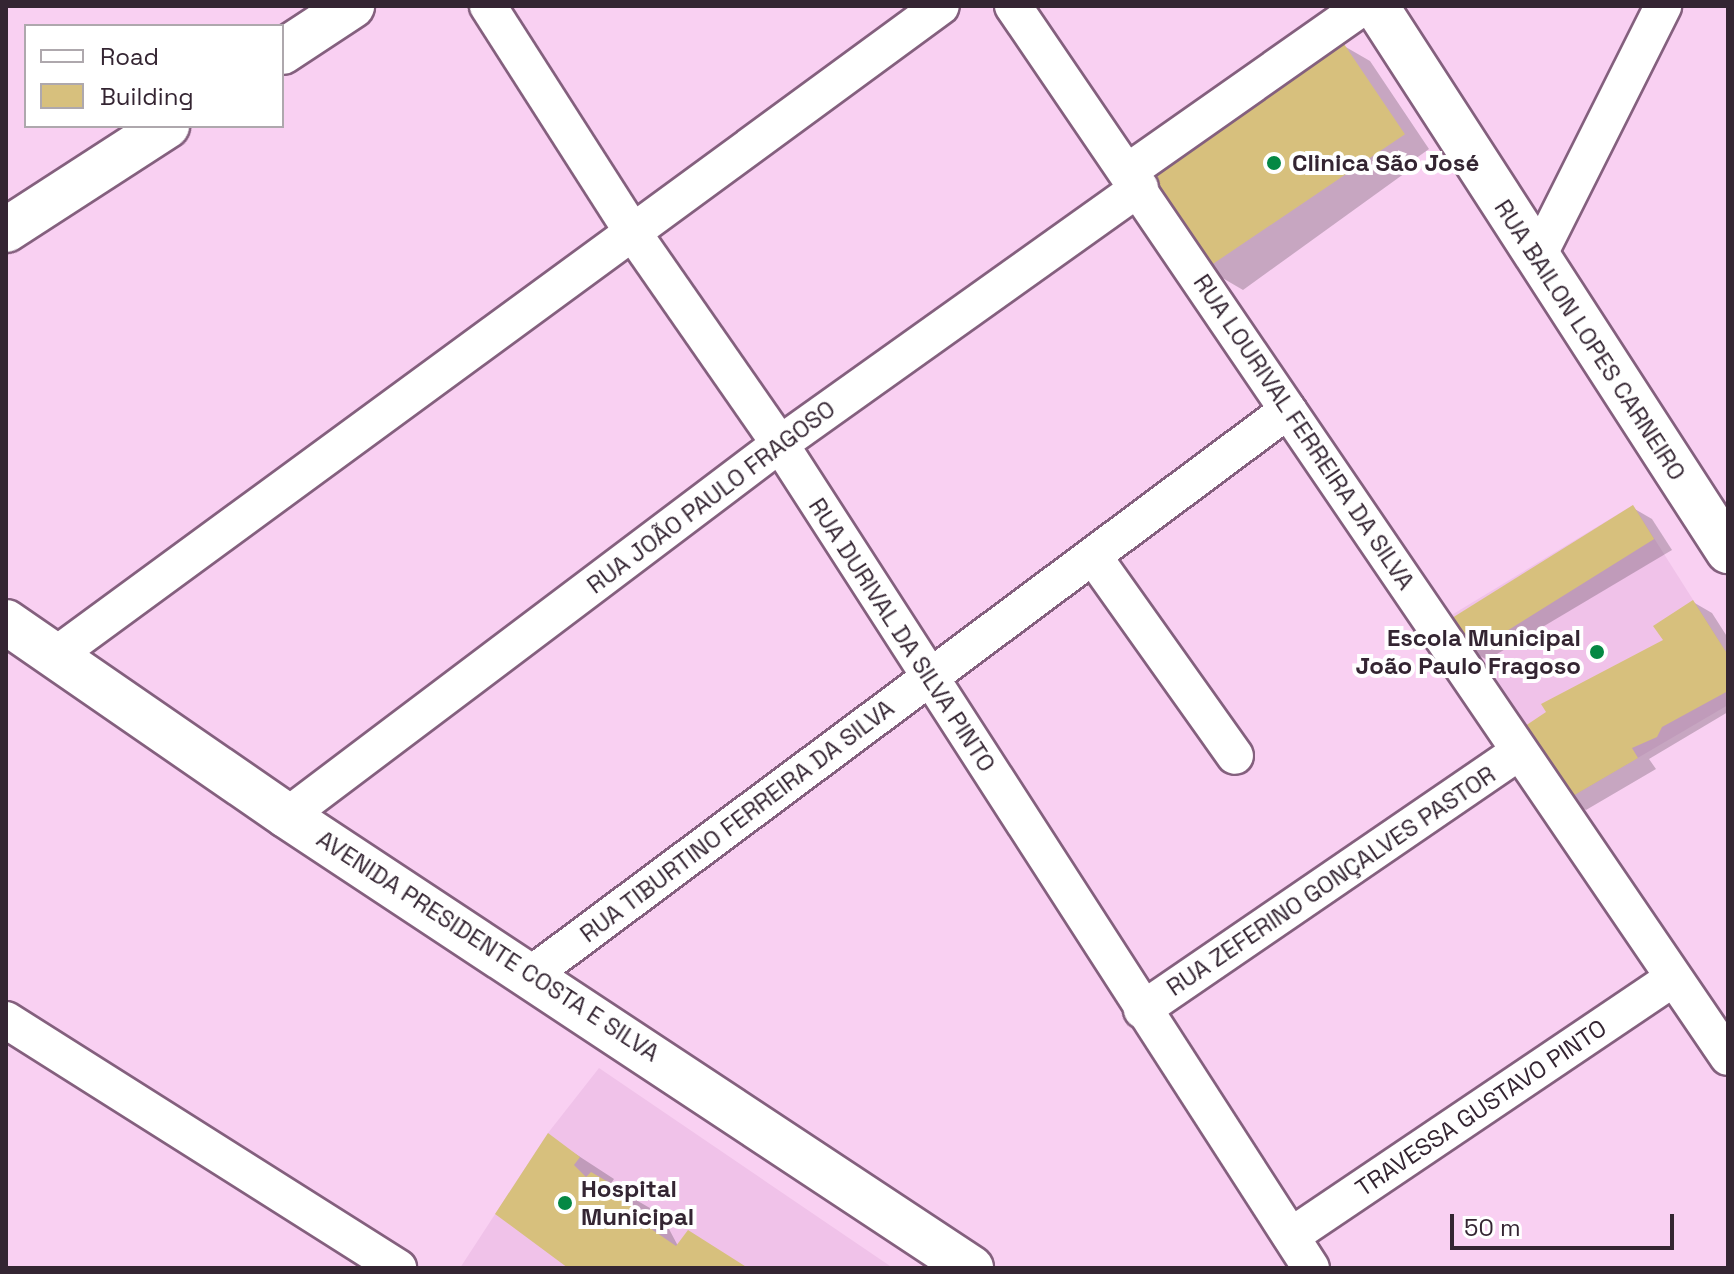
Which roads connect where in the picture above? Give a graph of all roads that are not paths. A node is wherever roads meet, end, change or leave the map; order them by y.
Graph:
1 (352, 6) edge
2 (488, 6) edge
3 (941, 6) edge
4 (1013, 6) edge
5 (1364, 6) edge
6 (1376, 6) edge
7 (1663, 6) edge
8 (284, 51) edge
9 (164, 128) edge
10 (1134, 179) junction
11 (6, 230) edge
12 (631, 230) junction
13 (1537, 258) junction
14 (1288, 410) junction
15 (780, 444) junction
16 (1728, 551) edge
17 (1093, 556) junction
18 (6, 622) edge
19 (56, 655) junction
20 (929, 677) junction
21 (1519, 752) junction
22 (1235, 756) dead end
23 (287, 816) junction
24 (532, 974) junction
25 (1672, 979) junction
26 (1142, 1010) junction
27 (6, 1020) edge
28 (1728, 1057) edge
29 (1291, 1236) junction
30 (950, 1261) edge
31 (398, 1268) edge
32 (1311, 1268) edge

1 - 8 main road
2 - 12 street, RUA DURIVAL DA SILVA PINTO
3 - 12 street
4 - 10 street, RUA LOURIVAL FERREIRA DA SILVA
5 - 10 street, RUA JOÃO PAULO FRAGOSO
6 - 13 main road, RUA BAILON LOPES CARNEIRO
7 - 13 street
9 - 11 main road
10 - 14 street, RUA LOURIVAL FERREIRA DA SILVA
10 - 15 street, RUA JOÃO PAULO FRAGOSO
12 - 15 street, RUA DURIVAL DA SILVA PINTO
12 - 19 street
13 - 16 main road, RUA BAILON LOPES CARNEIRO
14 - 17 street, RUA TIBURTINO FERREIRA DA SILVA
14 - 21 street, RUA LOURIVAL FERREIRA DA SILVA
15 - 20 street, RUA DURIVAL DA SILVA PINTO
15 - 23 street, RUA JOÃO PAULO FRAGOSO
17 - 20 street, RUA TIBURTINO FERREIRA DA SILVA
17 - 22 street
18 - 19 main road, AVENIDA PRESIDENTE COSTA E SILVA
19 - 23 main road, AVENIDA PRESIDENTE COSTA E SILVA
20 - 24 street, RUA TIBURTINO FERREIRA DA SILVA
20 - 26 street, RUA DURIVAL DA SILVA PINTO
21 - 25 street, RUA LOURIVAL FERREIRA DA SILVA
21 - 26 street, RUA ZEFERINO GONÇALVES PASTOR
23 - 24 main road, AVENIDA PRESIDENTE COSTA E SILVA
24 - 30 main road, AVENIDA PRESIDENTE COSTA E SILVA
25 - 28 street, RUA LOURIVAL FERREIRA DA SILVA
25 - 29 street, TRAVESSA GUSTAVO PINTO
26 - 29 street, RUA DURIVAL DA SILVA PINTO
27 - 31 street
29 - 32 street, RUA DURIVAL DA SILVA PINTO

